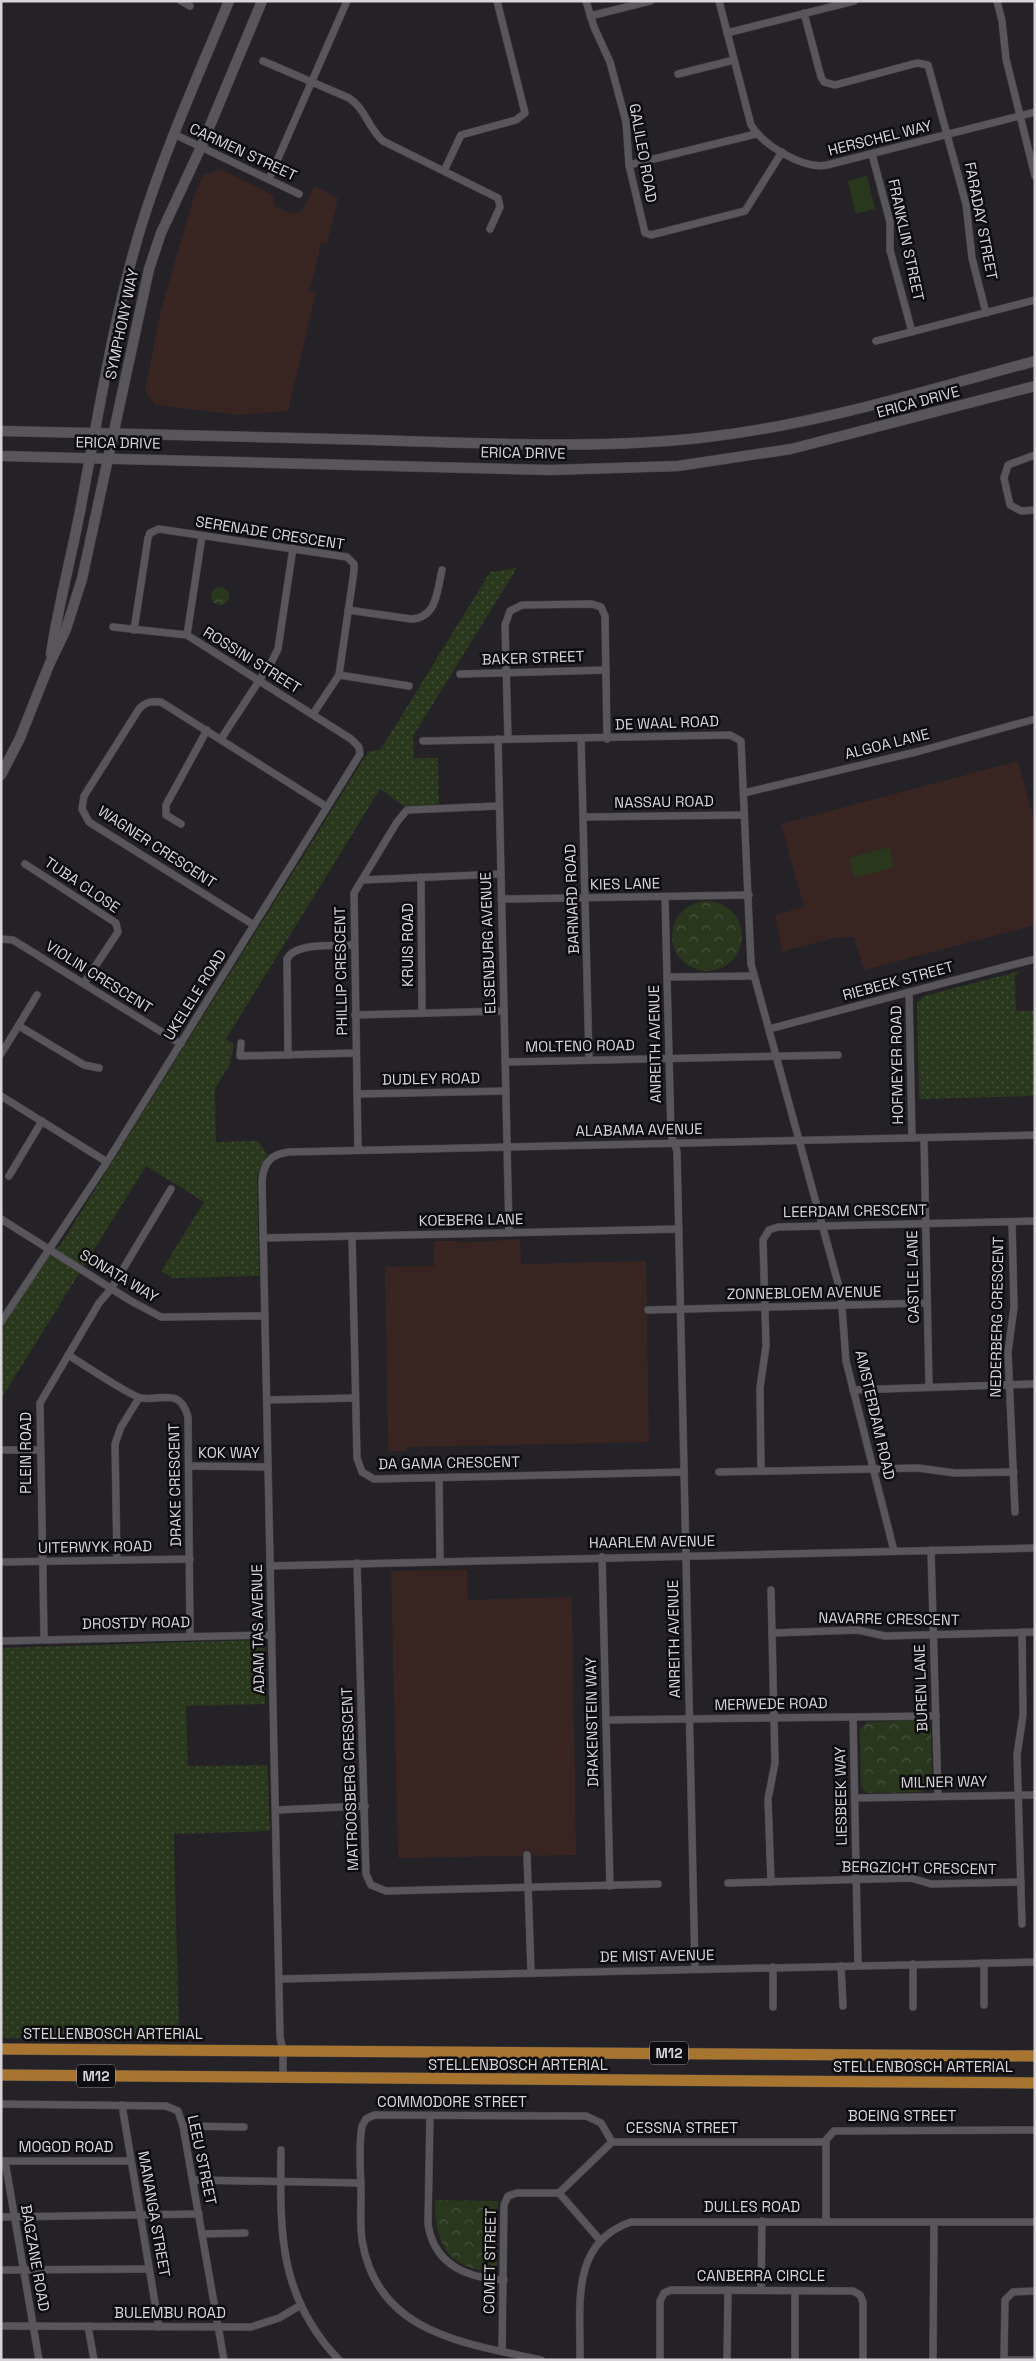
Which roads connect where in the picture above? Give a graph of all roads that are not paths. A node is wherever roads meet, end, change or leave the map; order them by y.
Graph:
1 (181, 1) edge
2 (229, 1) edge
3 (262, 1) edge
4 (347, 1) edge
5 (497, 1) edge
6 (586, 1) edge
7 (650, 1) edge
8 (719, 1) edge
9 (854, 1) edge
10 (997, 1) edge
11 (190, 6) dead end
12 (804, 14) junction
13 (590, 16) junction
14 (727, 33) junction
15 (734, 60) junction
16 (263, 61) dead end
17 (678, 74) dead end
18 (312, 83) junction
19 (1035, 112) edge
20 (1020, 116) junction
21 (174, 134) junction
22 (756, 134) junction
23 (948, 134) junction
24 (201, 147) junction
25 (782, 152) junction
26 (872, 154) junction
27 (629, 165) junction
28 (444, 171) junction
29 (1035, 176) edge
30 (269, 179) junction
31 (299, 194) dead end
32 (490, 229) dead end
33 (1035, 300) edge
34 (986, 313) junction
35 (912, 332) junction
36 (876, 341) dead end
37 (1035, 361) edge
38 (1035, 386) edge
39 (1, 431) edge
40 (94, 433) junction
41 (115, 434) junction
42 (1035, 455) edge
43 (1, 456) edge
44 (90, 457) junction
45 (110, 458) junction
46 (1035, 510) edge
47 (202, 536) junction
48 (292, 548) junction
49 (442, 570) dead end
50 (348, 610) junction
51 (113, 628) dead end
52 (134, 630) junction
53 (187, 635) junction
54 (49, 664) junction
55 (606, 670) junction
56 (460, 674) dead end
57 (506, 674) junction
58 (339, 675) junction
59 (259, 681) junction
60 (409, 686) dead end
61 (313, 714) junction
62 (1035, 719) edge
63 (207, 730) junction
64 (582, 738) junction
65 (221, 739) junction
66 (498, 739) junction
67 (508, 739) junction
68 (607, 739) junction
69 (423, 741) dead end
70 (360, 752) joint
71 (1, 775) edge
72 (744, 793) junction
73 (498, 806) junction
74 (327, 807) junction
75 (744, 815) junction
76 (584, 817) junction
77 (182, 824) dead end
78 (24, 864) dead end
79 (500, 874) junction
80 (421, 877) junction
81 (362, 880) junction
82 (749, 895) junction
83 (665, 897) junction
84 (501, 899) junction
85 (586, 899) junction
86 (254, 925) junction
87 (1, 939) edge
88 (353, 945) junction
89 (1035, 959) edge
90 (754, 976) junction
91 (668, 977) junction
92 (84, 983) junction
93 (909, 992) junction
94 (37, 995) dead end
95 (504, 1011) junction
96 (422, 1013) junction
97 (355, 1015) junction
98 (19, 1026) junction
99 (769, 1029) junction
100 (241, 1043) dead end
101 (181, 1044) junction
102 (356, 1053) junction
103 (1, 1054) edge
104 (288, 1055) junction
105 (776, 1055) junction
106 (838, 1055) dead end
107 (670, 1058) junction
108 (589, 1059) junction
109 (505, 1062) junction
110 (100, 1068) dead end
111 (506, 1091) junction
112 (357, 1094) junction
113 (1, 1096) edge
114 (42, 1121) junction
115 (1035, 1135) edge
116 (912, 1138) junction
117 (924, 1138) junction
118 (800, 1140) junction
119 (674, 1143) junction
120 (507, 1147) junction
121 (358, 1150) junction
122 (107, 1162) junction
123 (9, 1176) dead end
124 (262, 1180) joint
125 (171, 1189) dead end
126 (1, 1219) edge
127 (1035, 1221) edge
128 (1012, 1222) junction
129 (926, 1223) junction
130 (823, 1226) junction
131 (679, 1229) junction
132 (509, 1233) junction
133 (352, 1236) junction
134 (263, 1238) junction
135 (49, 1250) junction
136 (111, 1289) junction
137 (927, 1303) junction
138 (844, 1306) junction
139 (764, 1307) junction
140 (680, 1309) junction
141 (648, 1310) dead end
142 (265, 1316) junction
143 (1, 1322) edge
144 (68, 1355) junction
145 (1035, 1384) edge
146 (1009, 1385) junction
147 (929, 1386) junction
148 (852, 1390) junction
149 (139, 1398) junction
150 (355, 1398) junction
151 (267, 1400) junction
152 (1, 1450) edge
153 (39, 1450) junction
154 (189, 1466) junction
155 (268, 1467) junction
156 (873, 1469) junction
157 (760, 1471) junction
158 (684, 1472) junction
159 (719, 1472) dead end
160 (1014, 1472) junction
161 (438, 1478) junction
162 (1015, 1512) dead end
163 (1035, 1548) edge
164 (894, 1550) junction
165 (931, 1550) junction
166 (686, 1555) junction
167 (602, 1557) junction
168 (190, 1559) junction
169 (117, 1560) junction
170 (440, 1560) junction
171 (42, 1561) junction
172 (1, 1562) edge
173 (357, 1563) junction
174 (270, 1566) junction
175 (771, 1590) dead end
176 (1022, 1632) junction
177 (1035, 1632) edge
178 (772, 1633) junction
179 (933, 1634) junction
180 (190, 1635) junction
181 (272, 1635) junction
182 (44, 1638) junction
183 (1, 1641) edge
184 (936, 1716) junction
185 (853, 1717) junction
186 (774, 1718) junction
187 (690, 1719) junction
188 (606, 1720) junction
189 (1019, 1795) junction
190 (1035, 1795) edge
191 (938, 1796) junction
192 (855, 1798) junction
193 (364, 1806) junction
194 (276, 1810) junction
195 (527, 1855) dead end
196 (856, 1880) junction
197 (771, 1882) junction
198 (1021, 1882) junction
199 (728, 1883) dead end
200 (658, 1884) dead end
201 (610, 1886) junction
202 (528, 1888) junction
203 (1022, 1924) dead end
204 (1035, 1962) edge
205 (984, 1963) junction
206 (913, 1964) junction
207 (858, 1965) junction
208 (841, 1966) junction
209 (773, 1967) junction
210 (695, 1969) junction
211 (531, 1972) junction
212 (279, 1979) junction
213 (984, 2005) dead end
214 (843, 2006) dead end
215 (773, 2007) dead end
216 (913, 2007) dead end
217 (1, 2049) edge
218 (283, 2050) junction
219 (1035, 2056) edge
220 (1, 2075) edge
221 (283, 2077) junction
222 (1035, 2083) edge
223 (1, 2104) edge
224 (122, 2105) junction
225 (430, 2115) junction
226 (184, 2126) junction
227 (244, 2127) dead end
228 (1035, 2130) edge
229 (612, 2142) junction
230 (826, 2142) junction
231 (281, 2150) dead end
232 (131, 2160) junction
233 (3, 2161) edge
234 (193, 2180) junction
235 (280, 2182) junction
236 (361, 2183) junction
237 (559, 2193) junction
238 (199, 2214) junction
239 (140, 2215) junction
240 (1, 2217) edge
241 (14, 2217) junction
242 (762, 2221) junction
243 (826, 2221) junction
244 (934, 2222) junction
245 (1035, 2222) edge
246 (246, 2233) dead end
247 (202, 2234) junction
248 (600, 2240) junction
249 (150, 2269) junction
250 (1, 2270) edge
251 (23, 2270) junction
252 (504, 2280) junction
253 (728, 2290) junction
254 (761, 2290) junction
255 (795, 2290) junction
256 (1035, 2292) edge
257 (301, 2305) junction
258 (1, 2326) edge
259 (33, 2326) junction
260 (88, 2326) junction
261 (159, 2327) junction
262 (219, 2327) junction
263 (502, 2351) junction
264 (39, 2360) edge
265 (94, 2360) edge
266 (224, 2360) edge
267 (339, 2360) edge
268 (541, 2360) edge
269 (580, 2360) edge
270 (660, 2360) edge
271 (727, 2360) edge
272 (795, 2360) edge
273 (863, 2360) edge
274 (933, 2360) edge
275 (1004, 2360) edge
276 (1035, 2360) edge

1 - 11 street
2 - 21 main road, SYMPHONY WAY
3 - 24 main road, SYMPHONY WAY
4 - 18 street
5 - 28 street
6 - 13 street, GALILEO ROAD
7 - 13 street
8 - 14 street
9 - 12 street
10 - 20 street
12 - 14 street
12 - 23 street, FARADAY STREET
13 - 27 street, GALILEO ROAD
14 - 15 street
15 - 17 street
15 - 22 street
16 - 18 street
18 - 28 street
18 - 30 street
19 - 20 street, HERSCHEL WAY
20 - 23 street, HERSCHEL WAY
20 - 29 street
21 - 24 street, CARMEN STREET
21 - 40 main road, SYMPHONY WAY
22 - 25 street, HERSCHEL WAY
22 - 27 street
23 - 26 street, HERSCHEL WAY
23 - 34 street, FARADAY STREET
24 - 30 street, CARMEN STREET
24 - 41 main road, SYMPHONY WAY
25 - 26 street, HERSCHEL WAY
25 - 27 street, GALILEO ROAD
26 - 35 street, FRANKLIN STREET
28 - 32 street
30 - 31 street, CARMEN STREET
33 - 34 street
34 - 35 street
35 - 36 street
37 - 41 main road, ERICA DRIVE
38 - 45 main road, ERICA DRIVE
39 - 40 main road, ERICA DRIVE
40 - 41 main road, ERICA DRIVE
40 - 44 main road, SYMPHONY WAY
41 - 45 main road, SYMPHONY WAY
42 - 46 street
43 - 44 main road, ERICA DRIVE
44 - 45 main road, ERICA DRIVE
44 - 54 main road, SYMPHONY WAY
45 - 54 main road, SYMPHONY WAY
47 - 48 street, SERENADE CRESCENT
47 - 52 street, SERENADE CRESCENT
47 - 53 street
48 - 50 street, SERENADE CRESCENT
48 - 59 street
49 - 50 street
50 - 58 street, SERENADE CRESCENT
51 - 52 street, ROSSINI STREET
52 - 53 street, ROSSINI STREET
53 - 59 street, ROSSINI STREET
54 - 71 main road, SYMPHONY WAY
55 - 57 street, BAKER STREET
55 - 57 street
55 - 68 street
56 - 57 street, BAKER STREET
57 - 67 street
58 - 60 street
58 - 61 street, SERENADE CRESCENT
59 - 61 street, ROSSINI STREET
59 - 65 street
61 - 70 street, ROSSINI STREET
62 - 72 street, ALGOA LANE
63 - 65 street, WAGNER CRESCENT
63 - 77 street
63 - 86 street, WAGNER CRESCENT
64 - 67 street, DE WAAL ROAD
64 - 68 street, DE WAAL ROAD
64 - 76 street, BARNARD ROAD
65 - 74 street, WAGNER CRESCENT
66 - 67 street, DE WAAL ROAD
66 - 69 street, DE WAAL ROAD
66 - 73 street, ELSENBURG AVENUE
68 - 72 street, DE WAAL ROAD
70 - 74 street, UKELELE ROAD
72 - 75 street, DE WAAL ROAD
73 - 79 street, ELSENBURG AVENUE
73 - 81 street, PHILLIP CRESCENT
74 - 86 street, UKELELE ROAD
75 - 76 street, NASSAU ROAD
75 - 82 street, DE WAAL ROAD
76 - 85 street, BARNARD ROAD
78 - 92 street, TUBA CLOSE
79 - 80 street
79 - 84 street, ELSENBURG AVENUE
80 - 81 street
80 - 96 street, KRUIS ROAD
81 - 88 street, PHILLIP CRESCENT
82 - 83 street, KIES LANE
82 - 90 street, DE WAAL ROAD
83 - 85 street, KIES LANE
83 - 91 street, ANREITH AVENUE
84 - 85 street, KIES LANE
84 - 95 street, ELSENBURG AVENUE
85 - 108 street, BARNARD ROAD
86 - 101 street, UKELELE ROAD
87 - 92 street, VIOLIN CRESCENT
88 - 97 street, PHILLIP CRESCENT
88 - 104 street
89 - 93 street, RIEBEEK STREET
90 - 91 street
90 - 99 street, DE WAAL ROAD
91 - 107 street, ANREITH AVENUE
92 - 101 street, VIOLIN CRESCENT
93 - 99 street, RIEBEEK STREET
93 - 116 street, HOFMEYER ROAD
94 - 98 street
95 - 96 street
95 - 109 street, ELSENBURG AVENUE
96 - 97 street
97 - 102 street, PHILLIP CRESCENT
98 - 103 street
98 - 110 street
99 - 105 street, AMSTERDAM ROAD
100 - 104 street
101 - 122 street, UKELELE ROAD
102 - 104 street
102 - 112 street, PHILLIP CRESCENT
105 - 106 street, MOLTENO ROAD
105 - 107 street, MOLTENO ROAD
105 - 118 street, AMSTERDAM ROAD
107 - 108 street, MOLTENO ROAD
107 - 119 street, ANREITH AVENUE
108 - 109 street, MOLTENO ROAD
109 - 111 street, ELSENBURG AVENUE
111 - 112 street, DUDLEY ROAD
111 - 120 street, ELSENBURG AVENUE
112 - 121 street, PHILLIP CRESCENT
113 - 114 street
114 - 122 street
114 - 123 street
115 - 117 street, ALABAMA AVENUE
116 - 117 street, ALABAMA AVENUE
116 - 118 street, ALABAMA AVENUE
117 - 129 street, CASTLE LANE
118 - 119 street, ALABAMA AVENUE
118 - 130 street, AMSTERDAM ROAD
119 - 120 street, ALABAMA AVENUE
119 - 131 street, ANREITH AVENUE
120 - 121 street, ALABAMA AVENUE
120 - 132 street, ELSENBURG AVENUE
121 - 124 street, ALABAMA AVENUE
122 - 135 street, UKELELE ROAD
124 - 134 street, ADAM TAS AVENUE
125 - 136 street, PLEIN ROAD
126 - 135 street, SONATA WAY
127 - 128 street, LEERDAM CRESCENT
128 - 129 street, LEERDAM CRESCENT
128 - 146 street, NEDERBERG CRESCENT
129 - 130 street, LEERDAM CRESCENT
129 - 137 street, CASTLE LANE
130 - 138 street, AMSTERDAM ROAD
130 - 139 street, LEERDAM CRESCENT
131 - 132 street, KOEBERG LANE
131 - 140 street, ANREITH AVENUE
132 - 133 street, KOEBERG LANE
133 - 134 street, KOEBERG LANE
133 - 150 street, DA GAMA CRESCENT
134 - 142 street, ADAM TAS AVENUE
135 - 136 street, SONATA WAY
135 - 143 street, UKELELE ROAD
136 - 142 street, SONATA WAY
136 - 144 street, PLEIN ROAD
137 - 138 street, ZONNEBLOEM AVENUE
137 - 147 street, CASTLE LANE
138 - 139 street, ZONNEBLOEM AVENUE
138 - 148 street, AMSTERDAM ROAD
139 - 140 street, ZONNEBLOEM AVENUE
139 - 157 street, LEERDAM CRESCENT
140 - 141 street
140 - 158 street, ANREITH AVENUE
142 - 151 street, ADAM TAS AVENUE
144 - 149 street
144 - 153 street, PLEIN ROAD
145 - 146 street
146 - 147 street
146 - 160 street, NEDERBERG CRESCENT
147 - 148 street
148 - 156 street, AMSTERDAM ROAD
149 - 154 street, DRAKE CRESCENT
149 - 169 street
150 - 151 street
150 - 161 street, DA GAMA CRESCENT
151 - 155 street, ADAM TAS AVENUE
152 - 153 street
153 - 171 street, PLEIN ROAD
154 - 155 street, KOK WAY
154 - 168 street, DRAKE CRESCENT
155 - 174 street, ADAM TAS AVENUE
156 - 157 street
156 - 160 street
156 - 164 street, AMSTERDAM ROAD
157 - 159 street
158 - 161 street, DA GAMA CRESCENT
158 - 166 street, ANREITH AVENUE
160 - 162 street, NEDERBERG CRESCENT
161 - 170 street
163 - 165 street, HAARLEM AVENUE
164 - 165 street, HAARLEM AVENUE
164 - 166 street, HAARLEM AVENUE
165 - 179 street, BUREN LANE
166 - 167 street, HAARLEM AVENUE
166 - 187 street, ANREITH AVENUE
167 - 170 street, HAARLEM AVENUE
167 - 188 street, DRAKENSTEIN WAY
168 - 169 street, UITERWYK ROAD
168 - 180 street, DRAKE CRESCENT
169 - 171 street, UITERWYK ROAD
170 - 173 street, HAARLEM AVENUE
171 - 172 street, UITERWYK ROAD
171 - 182 street, PLEIN ROAD
173 - 174 street, HAARLEM AVENUE
173 - 193 street, MATROOSBERG CRESCENT
174 - 181 street, ADAM TAS AVENUE
175 - 178 street
176 - 177 street, NAVARRE CRESCENT
176 - 179 street, NAVARRE CRESCENT
176 - 189 street
178 - 179 street, NAVARRE CRESCENT
178 - 186 street
179 - 184 street, BUREN LANE
180 - 181 street, DROSTDY ROAD
180 - 182 street, DROSTDY ROAD
181 - 194 street, ADAM TAS AVENUE
182 - 183 street, DROSTDY ROAD
184 - 185 street, MERWEDE ROAD
184 - 191 street, BUREN LANE
185 - 186 street, MERWEDE ROAD
185 - 192 street, LIESBEEK WAY
186 - 187 street, MERWEDE ROAD
186 - 197 street
187 - 188 street, MERWEDE ROAD
187 - 210 street, ANREITH AVENUE
188 - 201 street, DRAKENSTEIN WAY
189 - 190 street, MILNER WAY
189 - 191 street, MILNER WAY
189 - 198 street
191 - 192 street, MILNER WAY
192 - 196 street, LIESBEEK WAY
193 - 194 street
193 - 202 street, MATROOSBERG CRESCENT
194 - 212 street, ADAM TAS AVENUE
195 - 202 street
196 - 197 street, BERGZICHT CRESCENT
196 - 198 street, BERGZICHT CRESCENT
196 - 207 street, LIESBEEK WAY
197 - 199 street, BERGZICHT CRESCENT
198 - 203 street
200 - 201 street, MATROOSBERG CRESCENT
201 - 202 street, MATROOSBERG CRESCENT
202 - 211 street
204 - 205 street, DE MIST AVENUE
205 - 206 street, DE MIST AVENUE
205 - 213 street
206 - 207 street, DE MIST AVENUE
206 - 216 street
207 - 208 street, DE MIST AVENUE
208 - 209 street, DE MIST AVENUE
208 - 214 street
209 - 210 street, DE MIST AVENUE
209 - 215 street
210 - 211 street, DE MIST AVENUE
211 - 212 street, DE MIST AVENUE
212 - 218 street, ADAM TAS AVENUE
217 - 218 main road, STELLENBOSCH ARTERIAL / M12
218 - 219 main road, STELLENBOSCH ARTERIAL / M12
218 - 221 street, ADAM TAS AVENUE
220 - 221 main road, STELLENBOSCH ARTERIAL / M12
221 - 222 main road, STELLENBOSCH ARTERIAL / M12
223 - 224 street, LEEU STREET
224 - 226 street, LEEU STREET
224 - 232 street, MANANGA STREET
225 - 229 street, COMMODORE STREET
225 - 236 street, COMMODORE STREET
225 - 252 street
226 - 227 street
226 - 234 street, LEEU STREET
228 - 230 street, BOEING STREET
229 - 230 street, CESSNA STREET
229 - 237 street, CESSNA STREET
230 - 243 street
231 - 235 street
232 - 233 street, MOGOD ROAD
232 - 239 street, MANANGA STREET
233 - 241 street, BAGZANE ROAD
234 - 235 street
234 - 238 street, LEEU STREET
235 - 236 street
235 - 257 street
236 - 263 street, COMMODORE STREET
237 - 248 street
237 - 252 street, COMET STREET
238 - 239 street
238 - 247 street, LEEU STREET
239 - 241 street
239 - 249 street, MANANGA STREET
240 - 241 street
241 - 251 street, BAGZANE ROAD
242 - 243 street, DULLES ROAD
242 - 248 street, DULLES ROAD
242 - 254 street
243 - 244 street, DULLES ROAD
244 - 245 street, DULLES ROAD
244 - 274 street
246 - 247 street
247 - 262 street, LEEU STREET
248 - 269 street, DULLES ROAD
249 - 251 street
249 - 261 street, MANANGA STREET
250 - 251 street
251 - 259 street, BAGZANE ROAD
252 - 263 street, COMET STREET
253 - 254 street, CANBERRA CIRCLE
253 - 270 street, CANBERRA CIRCLE
253 - 271 street
254 - 255 street, CANBERRA CIRCLE
255 - 272 street
255 - 273 street, CANBERRA CIRCLE
256 - 275 street
257 - 262 street, BULEMBU ROAD
257 - 267 street
258 - 259 street, BULEMBU ROAD
259 - 260 street, BULEMBU ROAD
259 - 264 street, BAGZANE ROAD
260 - 261 street, BULEMBU ROAD
260 - 265 street
261 - 262 street, BULEMBU ROAD
262 - 266 street, LEEU STREET
263 - 268 street, COMMODORE STREET
275 - 276 street

